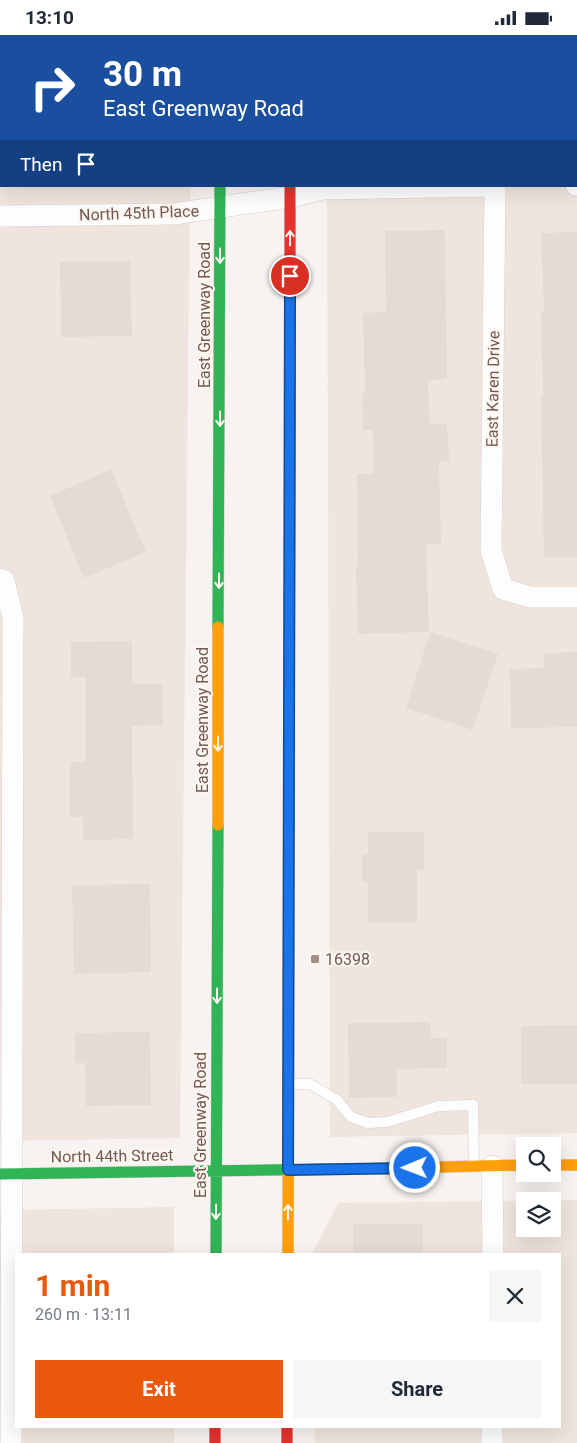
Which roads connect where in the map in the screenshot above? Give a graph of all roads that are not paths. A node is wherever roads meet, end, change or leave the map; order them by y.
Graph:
1 (220, 187) edge
2 (432, 187) edge
3 (495, 187) edge
4 (290, 192) edge
5 (220, 207) junction
6 (0, 216) edge
7 (2, 580) edge
8 (577, 597) edge
9 (288, 1084) junction
10 (516, 1165) edge
11 (561, 1165) edge
12 (577, 1165) edge
13 (483, 1166) junction
14 (288, 1170) junction
15 (216, 1171) junction
16 (6, 1174) edge
17 (216, 1253) edge
18 (288, 1253) edge
19 (493, 1253) edge
20 (215, 1428) edge
21 (287, 1428) edge
22 (492, 1428) edge
23 (11, 1443) edge
24 (215, 1443) edge
25 (287, 1443) edge
26 (492, 1443) edge

1 - 5 main road, East Greenway Road
2 - 4 street, North 45th Place
3 - 8 street, East Karen Drive
4 - 5 street, North 45th Place
9 -> 4 main road
5 - 6 street, North 45th Place
5 -> 15 main road, East Greenway Road
7 - 16 street
9 - 13 lane
9 - 14 main road
10 - 13 main road, North 44th Street
11 - 12 main road
13 - 14 main road, North 44th Street
13 - 19 street
14 - 15 main road, North 44th Street
18 -> 14 main road
15 - 16 main road, North 44th Street
15 -> 17 main road, East Greenway Road
16 - 23 street
20 - 24 main road
21 - 25 main road
22 - 26 street

